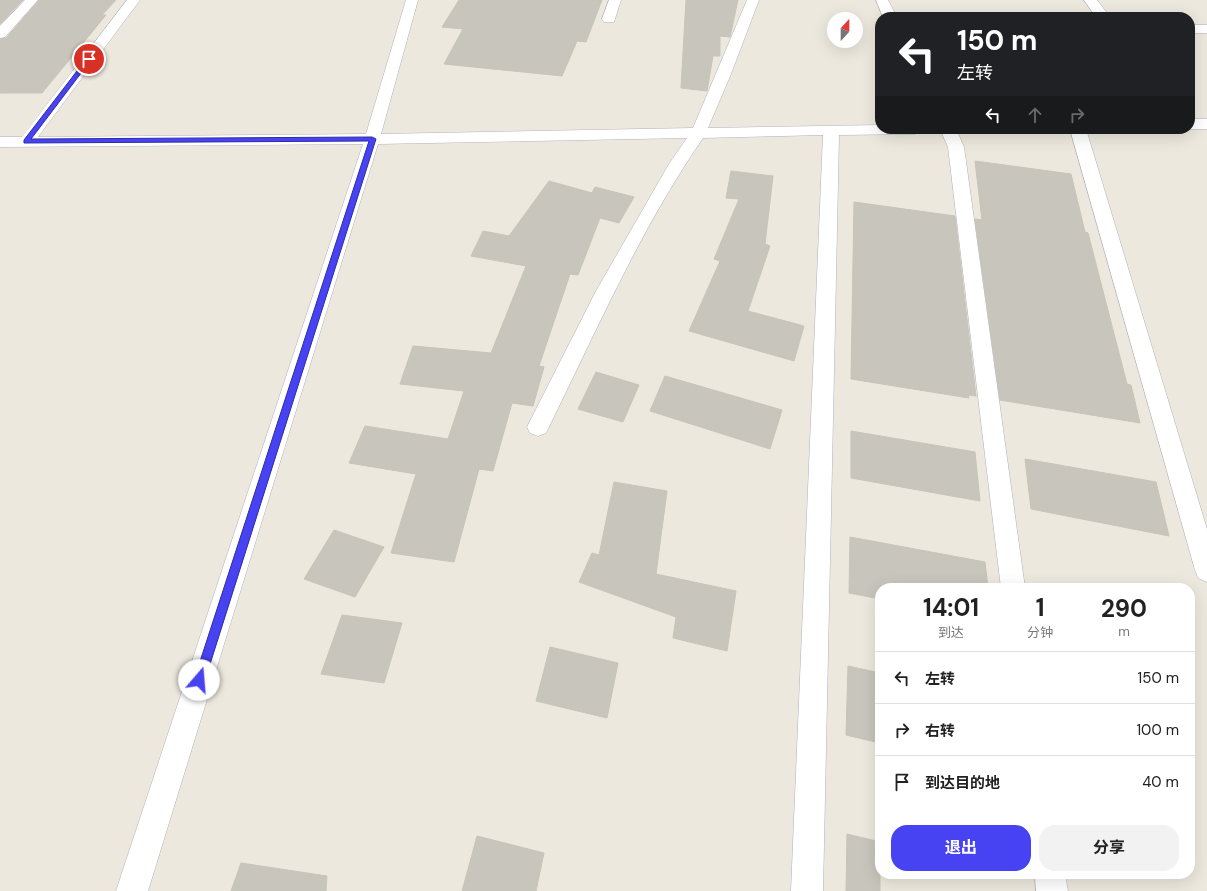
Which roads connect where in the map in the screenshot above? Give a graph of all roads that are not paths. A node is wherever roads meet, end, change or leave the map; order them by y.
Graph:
1 (32, 0) edge
2 (134, 0) edge
3 (412, 0) edge
4 (614, 0) edge
5 (752, 0) edge
6 (882, 0) edge
7 (1090, 0) edge
8 (888, 12) edge
9 (1099, 12) edge
10 (609, 19) dead end
11 (1195, 29) edge
12 (1207, 29) edge
13 (0, 34) edge
14 (1195, 124) edge
15 (1207, 124) edge
16 (875, 130) edge
17 (831, 131) junction
18 (698, 134) junction
19 (950, 134) edge
20 (1079, 134) edge
21 (372, 139) junction
22 (27, 141) junction
23 (0, 142) edge
24 (538, 427) dead end
25 (1207, 570) edge
26 (1012, 583) edge
27 (1051, 879) edge
28 (132, 891) edge
29 (807, 891) edge
30 (1052, 891) edge

1 - 13 street
2 - 22 street
3 - 21 street
4 - 10 street
5 - 18 street
6 - 8 street
7 - 9 street
11 - 12 street
14 - 15 street
16 - 17 street
17 - 18 street
17 - 29 street
18 - 21 street
18 - 24 street
19 - 26 street
20 - 25 street
21 - 22 street
21 - 28 street
22 - 23 street
27 - 30 street

